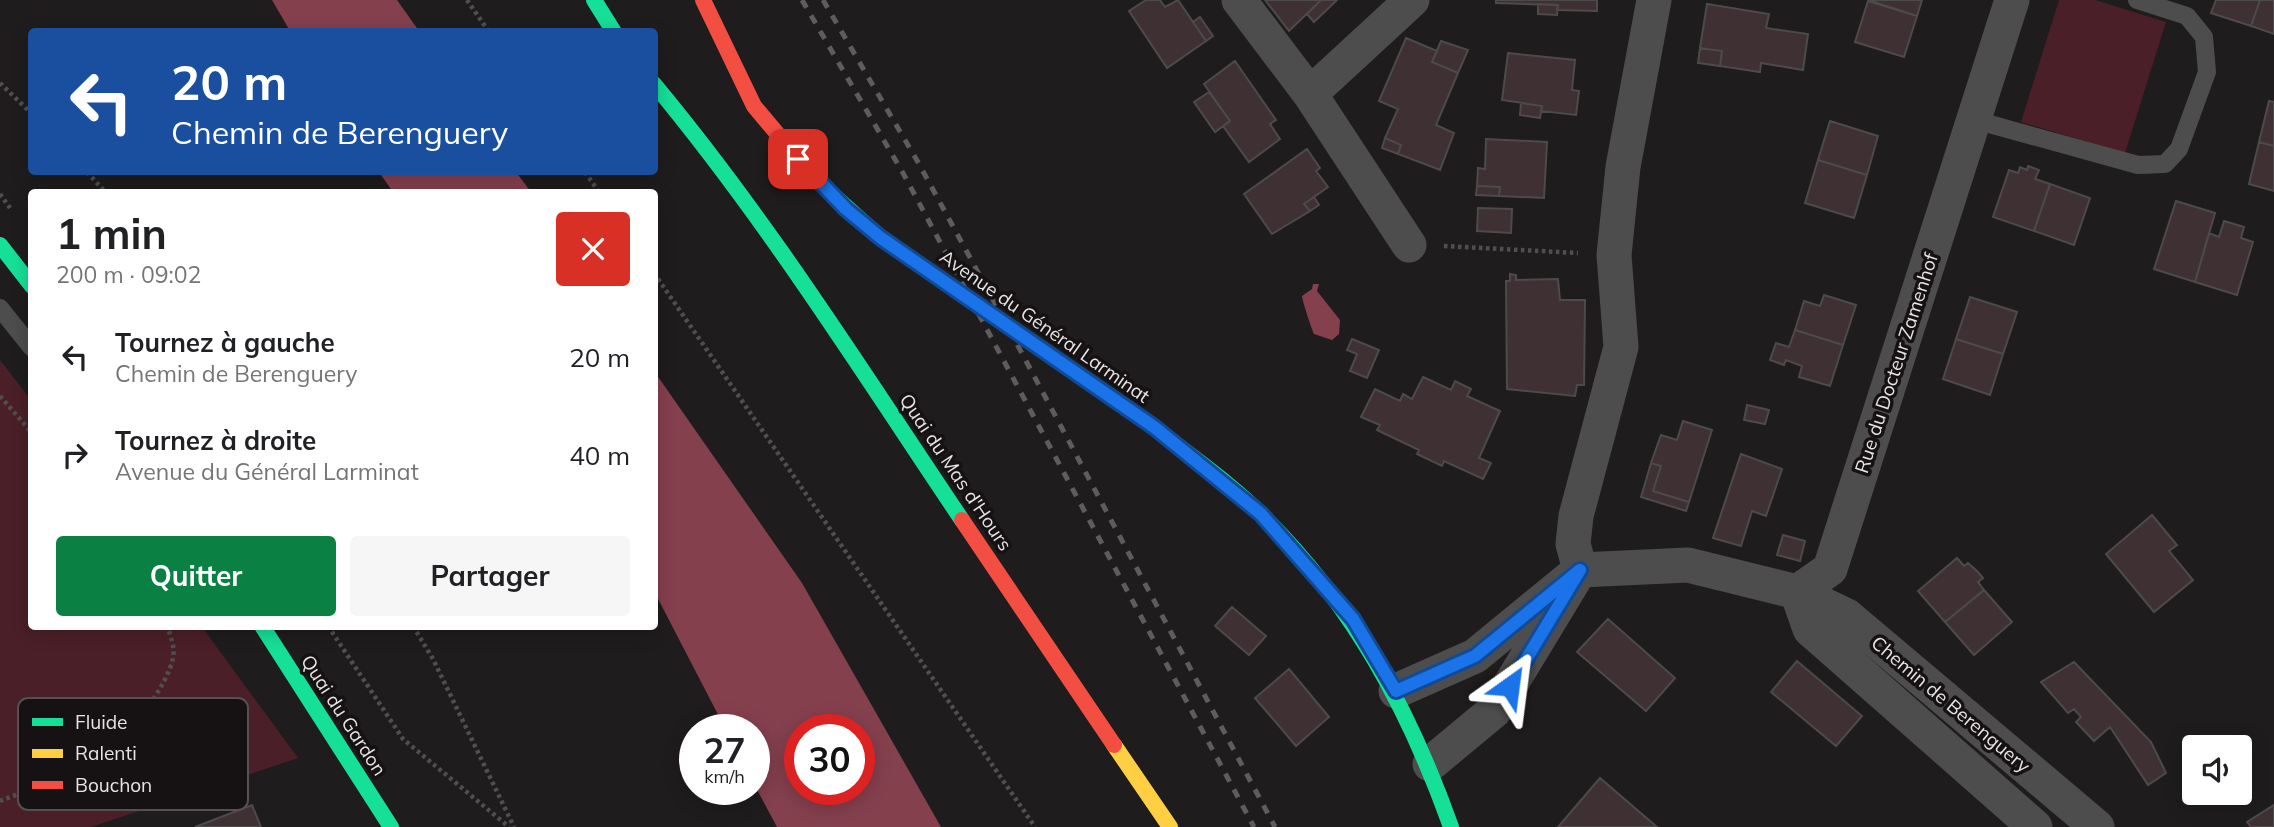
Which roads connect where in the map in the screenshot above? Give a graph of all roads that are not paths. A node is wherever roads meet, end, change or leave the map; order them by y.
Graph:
1 (594, 0) edge
2 (703, 0) edge
3 (1239, 0) edge
4 (1412, 0) edge
5 (1654, 0) edge
6 (2012, 0) edge
7 (2137, 0) edge
8 (612, 28) edge
9 (658, 78) edge
10 (1310, 94) junction
11 (1975, 120) junction
12 (0, 245) edge
13 (1409, 245) road end
14 (28, 281) edge
15 (0, 308) edge
16 (28, 343) edge
17 (1580, 570) junction
18 (1797, 592) junction
19 (252, 630) edge
20 (265, 630) edge
21 (302, 687) junction
22 (1396, 691) junction
23 (1430, 764) junction
24 (391, 827) edge
25 (1170, 827) edge
26 (1451, 827) edge
27 (2035, 827) edge
28 (2097, 827) edge

1 - 8 main road
2 - 22 main road, Avenue du Général Larminat, bridge
3 - 10 street
4 - 10 street
5 - 17 street
6 - 11 street, Rue du Docteur Zamenhof
7 - 11 lane
9 - 25 main road, Quai du Mas d'Hours
10 - 13 street
11 - 18 street, Rue du Docteur Zamenhof
12 - 14 main road
15 - 16 lane
17 - 18 street, Chemin de Berenguery
17 - 22 street
17 - 23 street
18 - 27 street, Chemin de Berenguery
18 - 28 street, Chemin de Berenguery
19 - 21 lane
20 - 21 main road, Quai du Gardon
21 - 24 main road, Quai du Gardon
22 - 23 main road, Avenue du Général Larminat
23 - 26 main road, Avenue du Général Larminat

